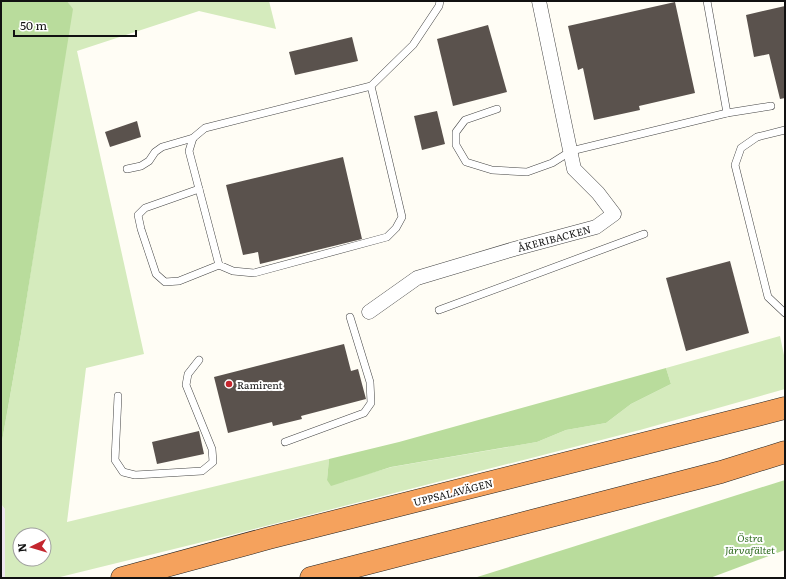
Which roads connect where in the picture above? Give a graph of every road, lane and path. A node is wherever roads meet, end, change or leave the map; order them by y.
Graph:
1 (440, 1) edge
2 (539, 1) edge
3 (707, 1) edge
4 (371, 86) junction
5 (771, 106) dead end
6 (497, 109) dead end
7 (727, 113) junction
8 (785, 130) edge
9 (193, 138) junction
10 (571, 151) junction
11 (126, 170) dead end
12 (199, 189) junction
13 (644, 234) dead end
14 (219, 265) junction
15 (439, 310) dead end
16 (369, 312) dead end
17 (785, 312) edge
18 (350, 317) dead end
19 (199, 360) dead end
20 (118, 396) dead end
21 (785, 408) edge
22 (285, 442) dead end
23 (785, 452) edge
24 (122, 578) edge
25 (311, 578) edge

1 - 4 lane
2 - 10 street, ÅKERIBACKEN
3 - 7 lane
4 - 9 lane
4 - 14 lane
5 - 7 lane
6 - 10 lane
7 - 10 lane
8 - 17 lane
9 - 11 lane
9 - 12 lane
10 - 16 street, ÅKERIBACKEN
12 - 14 lane
12 - 14 lane
13 - 15 lane
18 - 22 lane
19 - 20 lane
21 - 24 highway, UPPSALAVÄGEN
23 - 25 highway

